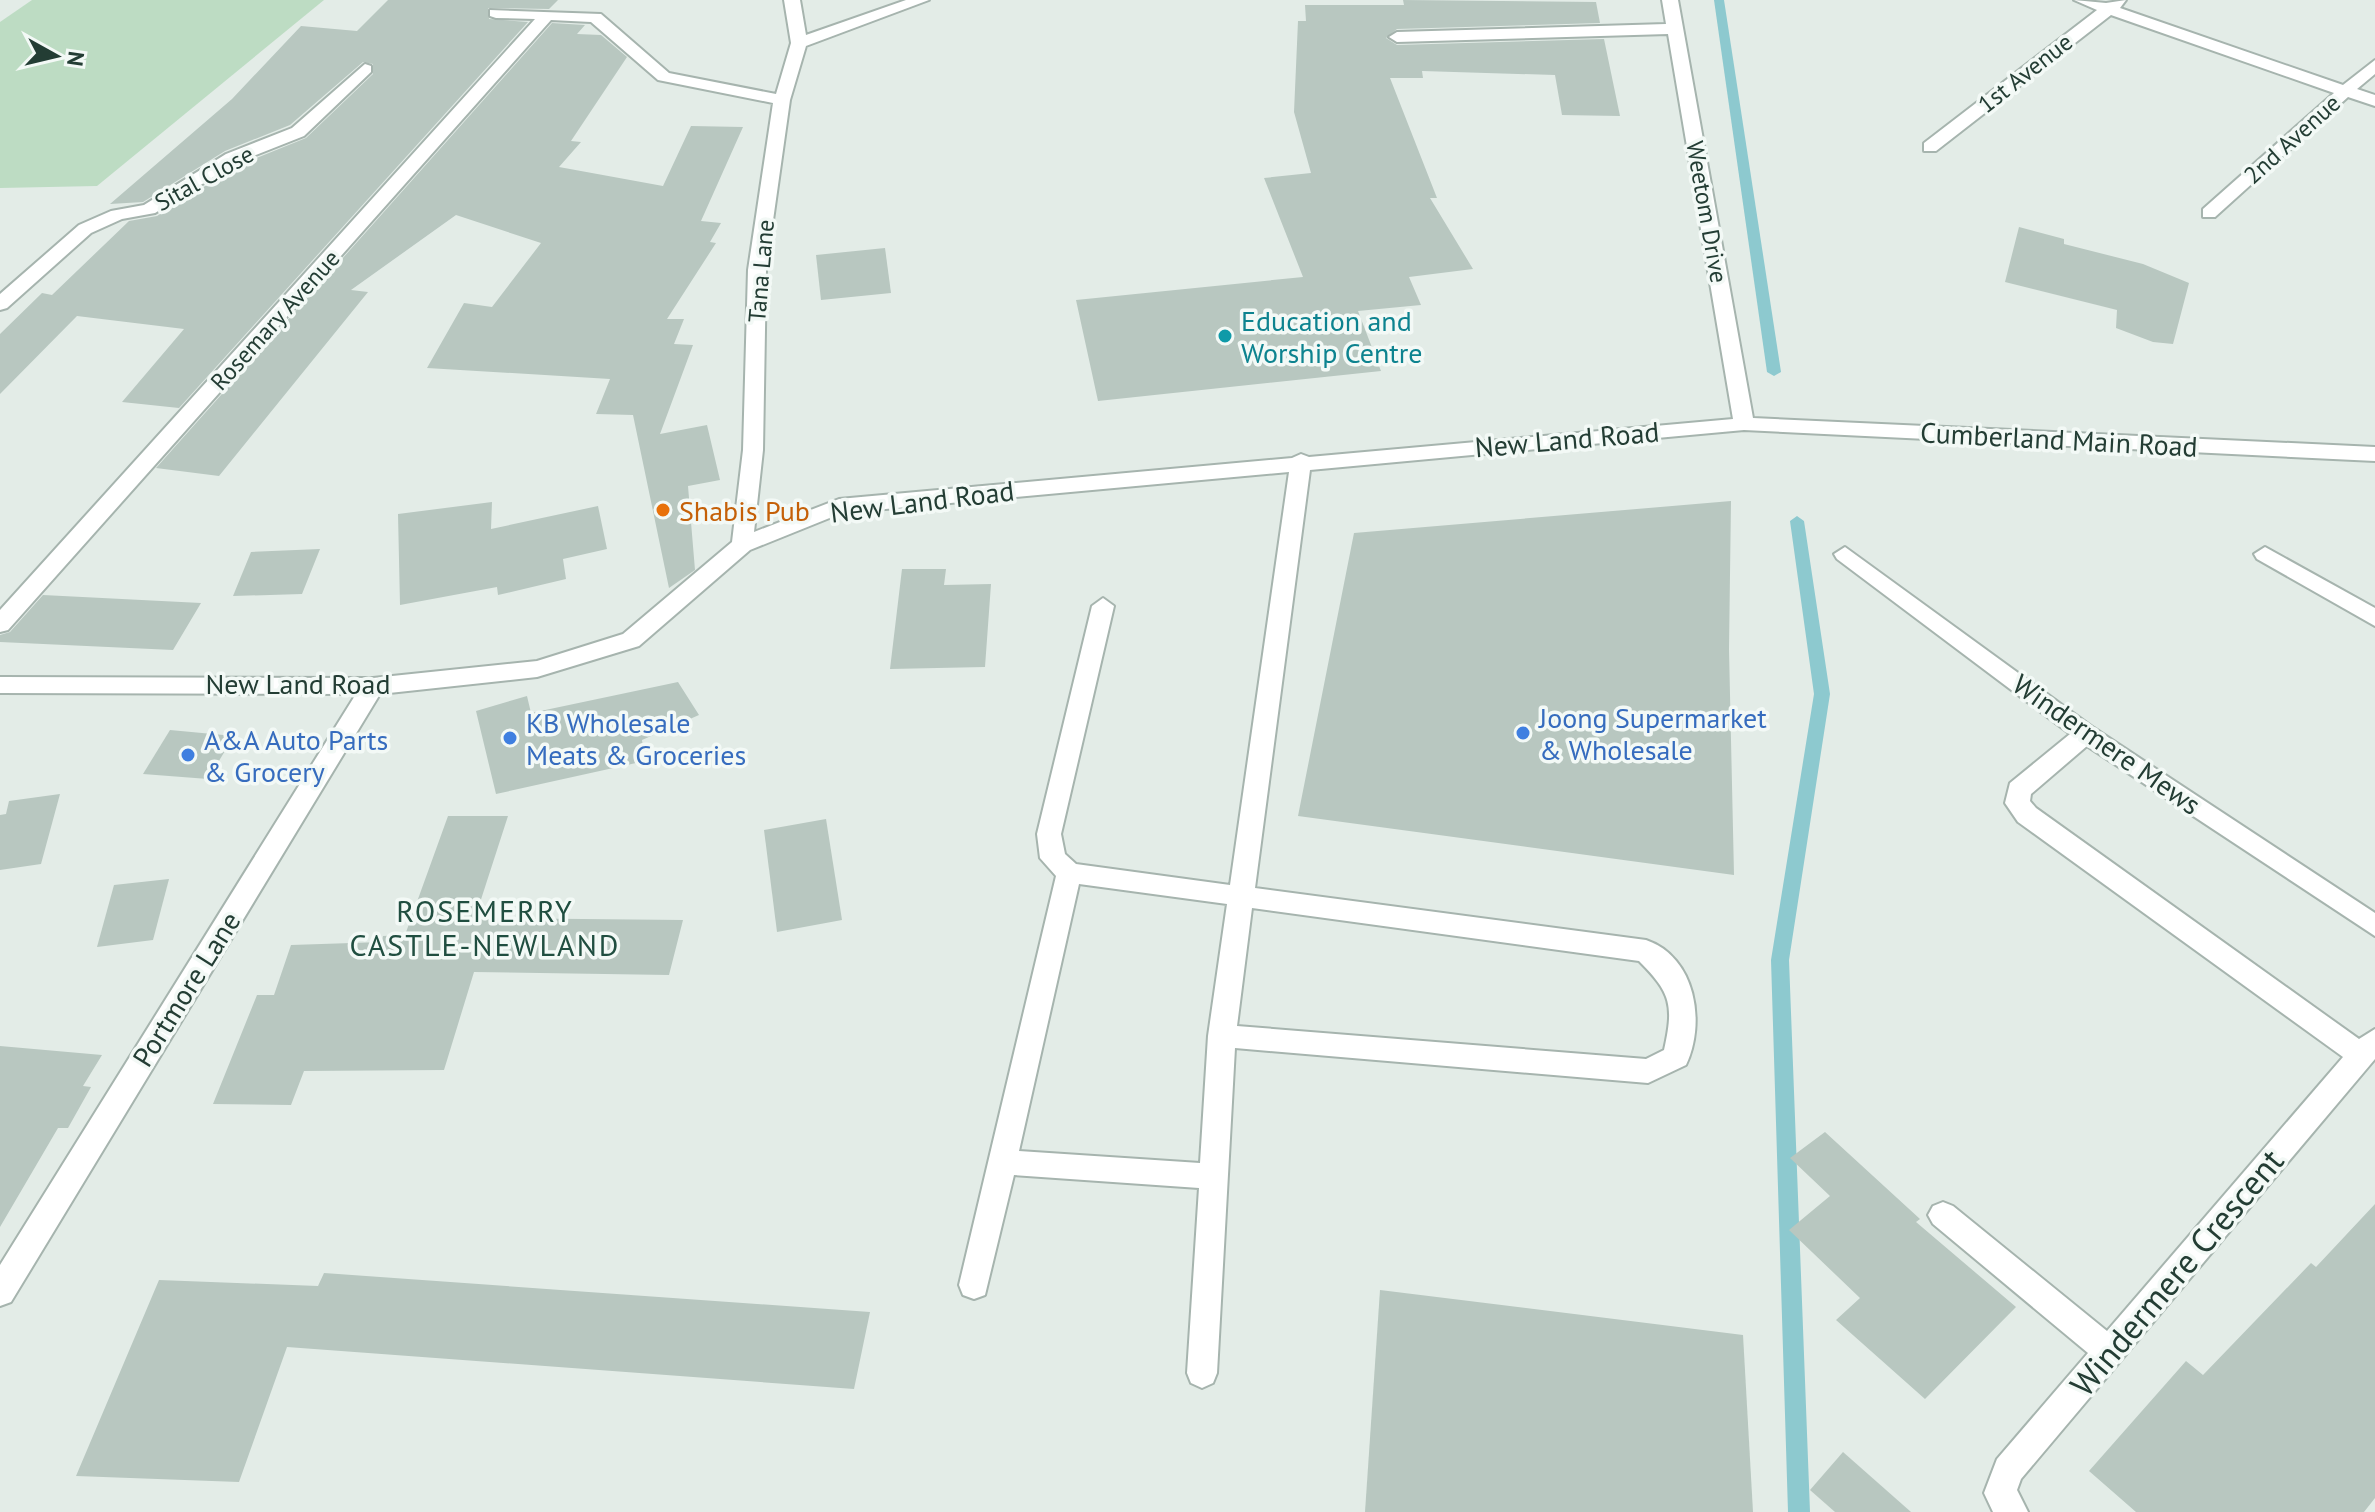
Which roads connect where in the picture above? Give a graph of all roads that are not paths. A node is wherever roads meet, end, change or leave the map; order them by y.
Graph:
1 (792, 0) edge
2 (921, 0) edge
3 (1670, 0) edge
4 (2082, 0) edge
5 (2114, 5) edge
6 (496, 13) dead end
7 (547, 15) junction
8 (1675, 29) junction
9 (1397, 37) dead end
10 (799, 43) junction
11 (2375, 65) edge
12 (365, 69) dead end
13 (2346, 91) junction
14 (782, 100) junction
15 (2375, 101) edge
16 (1930, 147) dead end
17 (2209, 213) dead end
18 (0, 304) edge
19 (1744, 424) junction
20 (2375, 454) edge
21 (1301, 461) junction
22 (742, 545) junction
23 (1845, 554) dead end
24 (2265, 554) dead end
25 (1103, 606) dead end
26 (2375, 618) edge
27 (0, 624) edge
28 (0, 685) edge
29 (373, 686) junction
30 (2086, 734) junction
31 (1069, 873) junction
32 (1242, 893) junction
33 (2375, 926) edge
34 (1222, 1036) junction
35 (2368, 1047) edge
36 (1003, 1162) junction
37 (1211, 1176) junction
38 (1943, 1215) dead end
39 (974, 1285) dead end
40 (0, 1292) edge
41 (2108, 1350) junction
42 (1202, 1373) dead end
43 (2012, 1512) edge

1 - 10 street, Tana Lane
2 - 10 street
3 - 8 street, Weetom Drive
4 - 5 street
5 - 13 street
5 - 16 street, 1st Avenue
6 - 7 street
7 - 14 street
7 - 27 street, Rosemary Avenue
8 - 9 street
8 - 19 street, Weetom Drive
10 - 14 street, Tana Lane
11 - 13 street, 2nd Avenue
12 - 18 street, Sital Close
13 - 15 street
13 - 17 street, 2nd Avenue
14 - 22 street, Tana Lane
19 - 20 street, Cumberland Main Road
19 - 21 street, New Land Road
21 - 22 street, New Land Road
21 - 32 street
22 - 29 street, New Land Road
23 - 30 street, Windermere Mews
24 - 26 street
25 - 31 street
28 - 29 street, New Land Road
29 - 40 street, Portmore Lane
30 - 33 street, Windermere Mews
30 - 35 street
31 - 32 street
31 - 36 street
32 - 34 street
32 - 34 street
34 - 37 street
35 - 41 street, Windermere Crescent
36 - 37 street
36 - 39 street
37 - 42 street
38 - 41 street
41 - 43 street, Windermere Crescent

